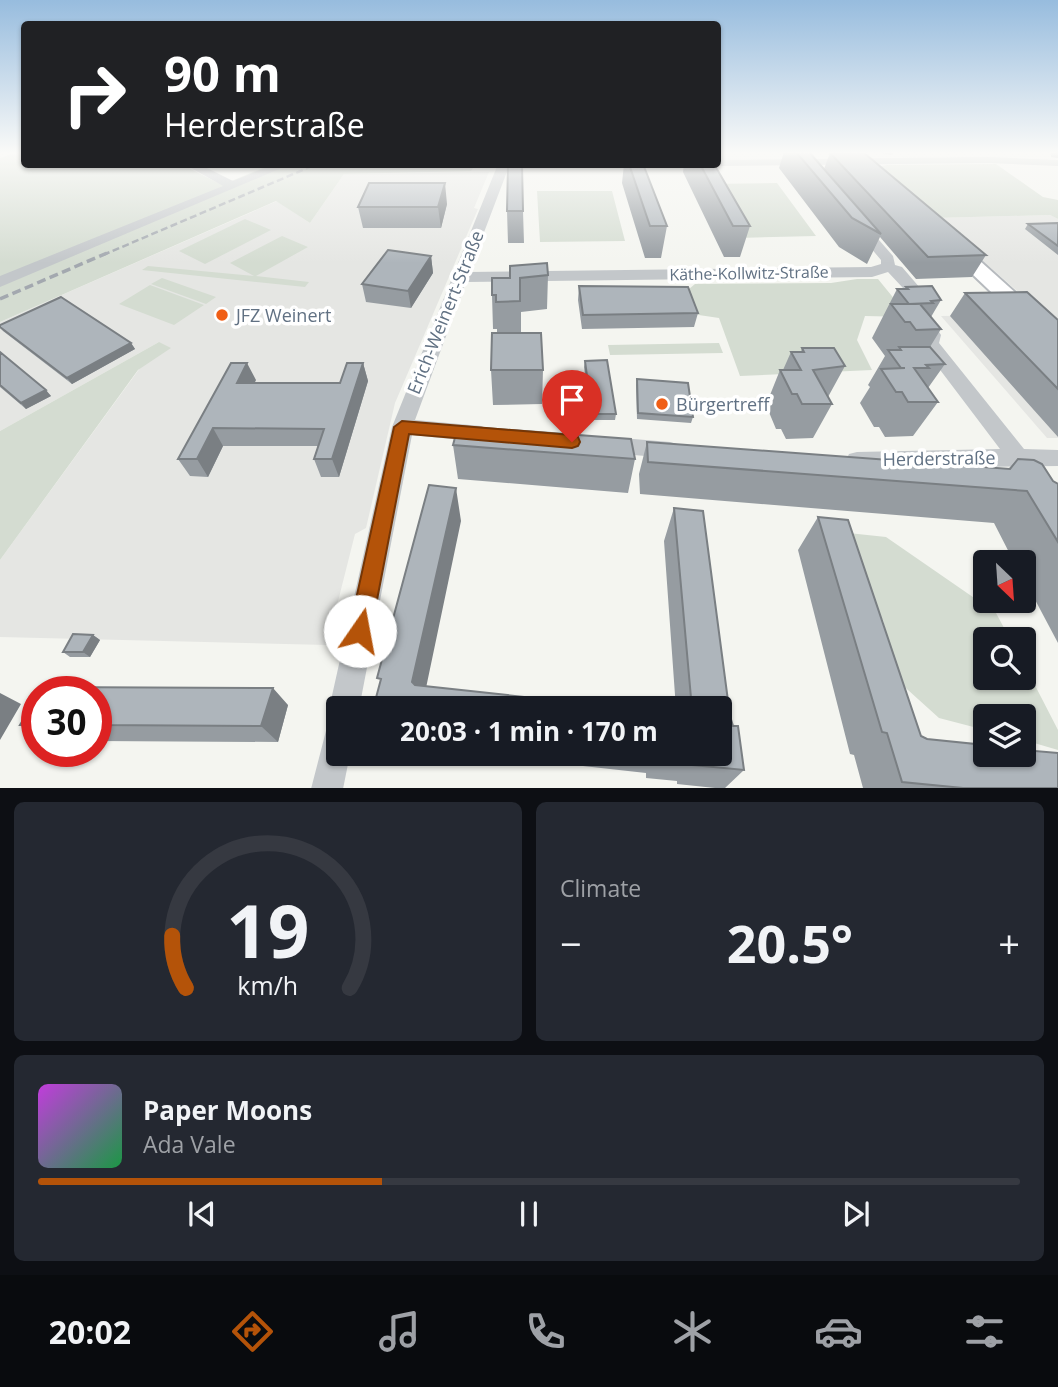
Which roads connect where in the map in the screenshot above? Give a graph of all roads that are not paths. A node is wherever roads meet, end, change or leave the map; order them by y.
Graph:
1 (226, 189) edge
2 (495, 189) edge
3 (847, 211) edge
4 (938, 233) edge
5 (887, 267) junction
6 (460, 277) junction
7 (0, 282) edge
8 (1058, 344) edge
9 (402, 427) junction
10 (505, 436) edge
11 (585, 443) edge
12 (689, 452) edge
13 (1058, 458) edge
14 (836, 460) edge
15 (1018, 465) junction
16 (347, 696) edge
17 (332, 766) edge
18 (327, 788) edge

1 - 7 street
2 - 6 street, Erich-Weinert-Straße
3 - 5 street
4 - 8 main road
5 - 6 street, Käthe-Kollwitz-Straße
5 - 15 street
6 - 9 street, Erich-Weinert-Straße
9 - 10 street
9 - 16 street, Erich-Weinert-Straße
11 - 12 street
13 - 15 street, Herderstraße
14 - 15 street, Herderstraße
17 - 18 street

